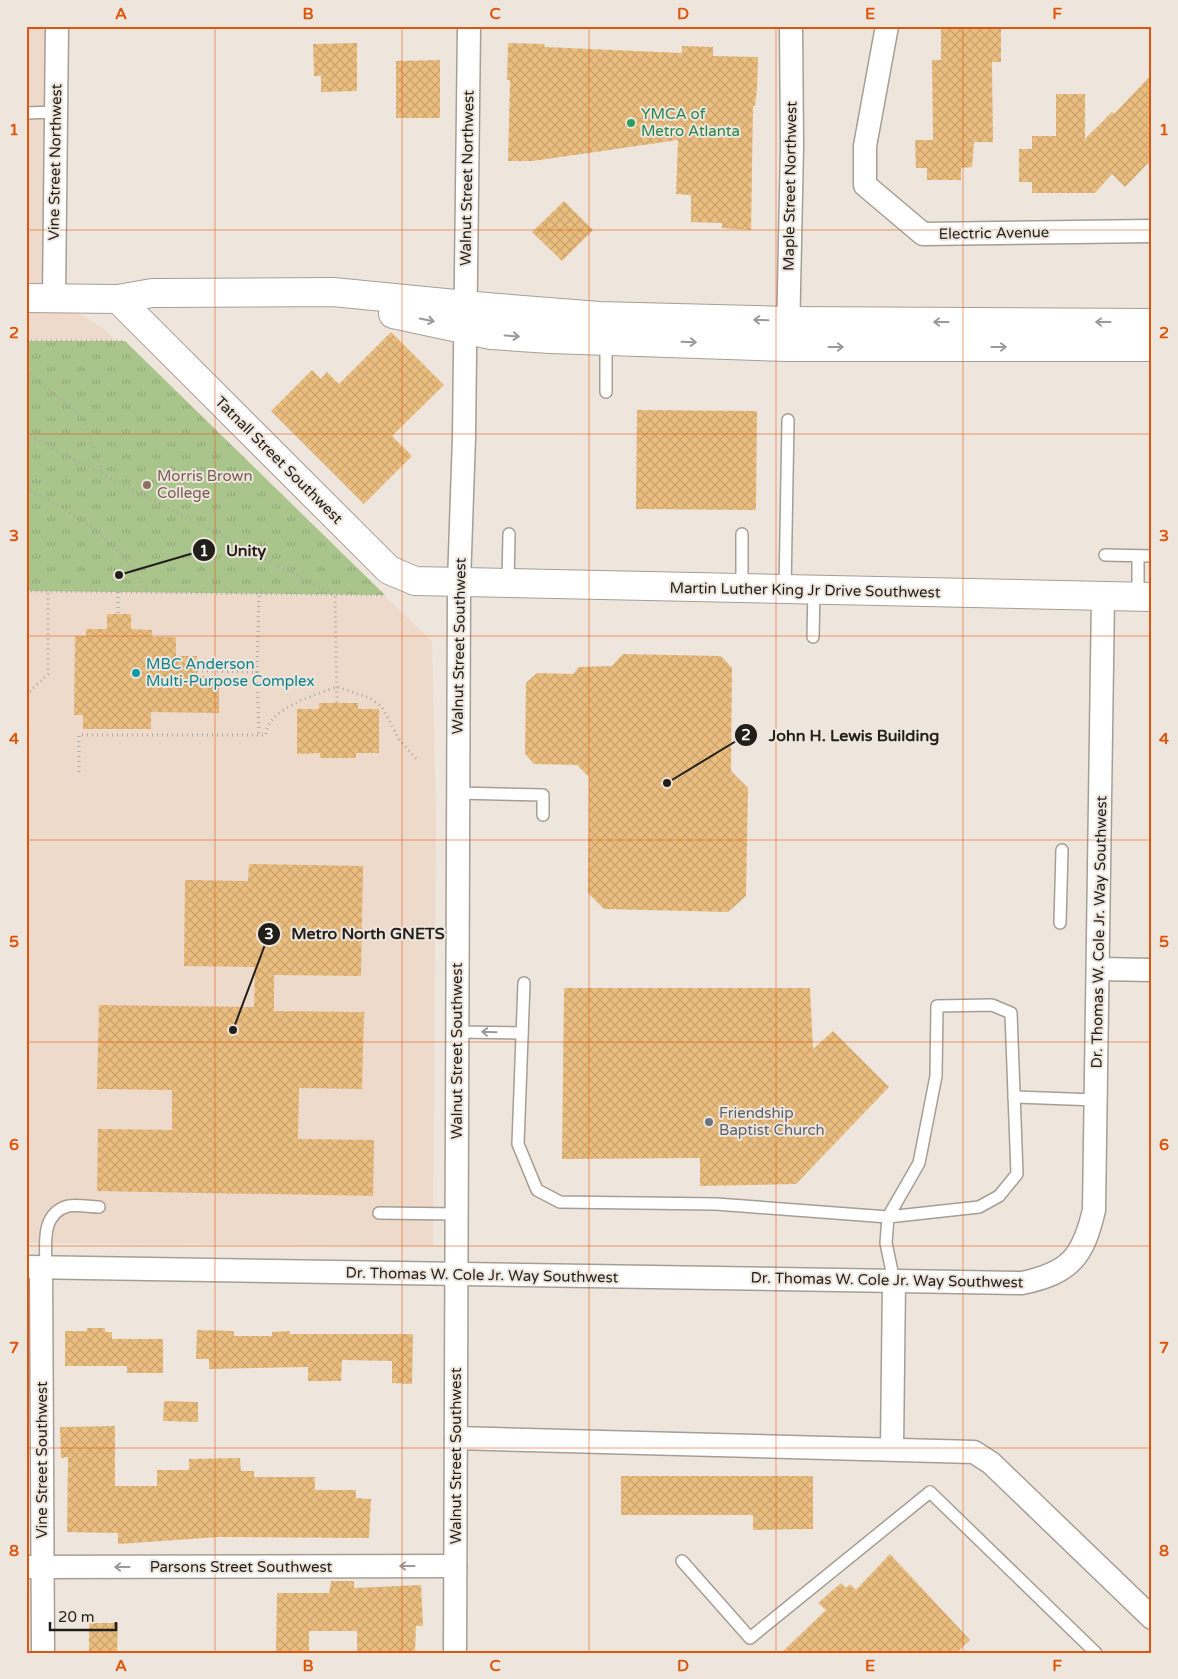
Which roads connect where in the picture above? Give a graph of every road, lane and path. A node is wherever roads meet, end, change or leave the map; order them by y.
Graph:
1 (57, 26) edge
2 (469, 26) edge
3 (791, 26) edge
4 (887, 26) edge
5 (56, 112) junction
6 (26, 113) edge
7 (1152, 231) edge
8 (26, 298) edge
9 (54, 298) junction
10 (118, 299) junction
11 (465, 317) junction
12 (1152, 323) edge
13 (788, 334) junction
14 (606, 340) junction
15 (26, 341) edge
16 (125, 341) dead end
17 (1152, 347) edge
18 (26, 370) edge
19 (606, 392) dead end
20 (788, 420) dead end
21 (26, 434) edge
22 (103, 474) junction
23 (26, 488) edge
24 (509, 534) dead end
25 (742, 534) dead end
26 (1105, 555) dead end
27 (1138, 556) junction
28 (1152, 556) edge
29 (459, 583) junction
30 (508, 584) junction
31 (742, 589) junction
32 (785, 590) junction
33 (814, 590) junction
34 (26, 591) edge
35 (48, 591) junction
36 (118, 592) junction
37 (147, 592) junction
38 (260, 594) junction
39 (335, 594) junction
40 (385, 595) dead end
41 (1103, 596) junction
42 (1145, 597) edge
43 (118, 614) dead end
44 (813, 637) dead end
45 (197, 671) dead end
46 (257, 672) junction
47 (337, 687) junction
48 (26, 695) edge
49 (338, 703) dead end
50 (259, 735) junction
51 (418, 761) dead end
52 (79, 772) dead end
53 (458, 793) junction
54 (543, 814) dead end
55 (1062, 850) dead end
56 (1060, 923) dead end
57 (1098, 969) junction
58 (1152, 970) edge
59 (524, 983) dead end
60 (457, 1032) junction
61 (522, 1033) junction
62 (1014, 1097) junction
63 (1096, 1100) junction
64 (99, 1207) dead end
65 (379, 1213) dead end
66 (456, 1214) junction
67 (888, 1217) junction
68 (38, 1267) edge
69 (456, 1274) junction
70 (894, 1281) junction
71 (456, 1438) junction
72 (892, 1448) junction
73 (682, 1560) dead end
74 (455, 1566) junction
75 (34, 1567) edge
76 (1152, 1618) edge
77 (43, 1653) edge
78 (455, 1653) edge
79 (1096, 1653) edge

1 - 5 street, Vine Street Northwest
2 - 11 street, Walnut Street Northwest
3 - 13 street, Maple Street Northwest
4 - 7 street, Electric Avenue
5 - 6 lane
5 - 9 street, Vine Street Northwest
8 - 9 street
9 - 10 street
10 - 11 street
10 - 29 street, Tatnall Street Southwest
13 -> 11 street
11 -> 14 street
11 - 29 street, Walnut Street Southwest
12 -> 13 street
14 -> 13 street
13 -> 17 street
14 - 19 lane
15 - 16 path
18 - 22 path
20 - 32 lane
21 - 22 path
22 - 39 path
23 - 37 path
24 - 30 lane
25 - 31 lane
26 - 27 lane
27 - 28 lane
27 - 42 lane
29 - 30 street, Martin Luther King Jr Drive Southwest
29 - 53 street, Walnut Street Southwest
30 - 31 street, Martin Luther King Jr Drive Southwest
31 - 32 street, Martin Luther King Jr Drive Southwest
32 - 33 street, Martin Luther King Jr Drive Southwest
33 - 41 street, Martin Luther King Jr Drive Southwest
33 - 44 lane
34 - 35 path
35 - 36 path
35 - 48 path
36 - 37 path
36 - 43 path
37 - 38 path
38 - 39 path
38 - 46 path
39 - 40 path
39 - 47 path
41 - 42 street, Martin Luther King Jr Drive Southwest
41 - 57 street, Dr. Thomas W. Cole Jr. Way Southwest
45 - 46 path
46 - 50 path
47 - 49 path
47 - 50 path
47 - 51 path
50 - 52 path
53 - 54 lane
53 - 60 street, Walnut Street Southwest
55 - 56 lane
57 - 58 street
57 - 63 street, Dr. Thomas W. Cole Jr. Way Southwest
59 - 61 lane
61 -> 60 lane
60 - 66 street, Walnut Street Southwest
61 - 67 lane
62 - 63 lane
62 - 67 lane
62 - 67 lane
63 - 70 street, Dr. Thomas W. Cole Jr. Way Southwest
64 - 68 lane
65 - 66 lane
66 - 69 street, Walnut Street Southwest
67 - 70 lane
68 - 69 street, Dr. Thomas W. Cole Jr. Way Southwest
68 - 75 street, Vine Street Southwest
69 - 70 street, Dr. Thomas W. Cole Jr. Way Southwest
69 - 71 street, Walnut Street Southwest
70 - 72 street
71 - 72 street
71 - 74 street, Walnut Street Southwest
72 - 76 street
73 - 79 lane
74 -> 75 street, Parsons Street Southwest
74 - 78 street, Walnut Street Southwest
75 - 77 street, Vine Street Southwest

